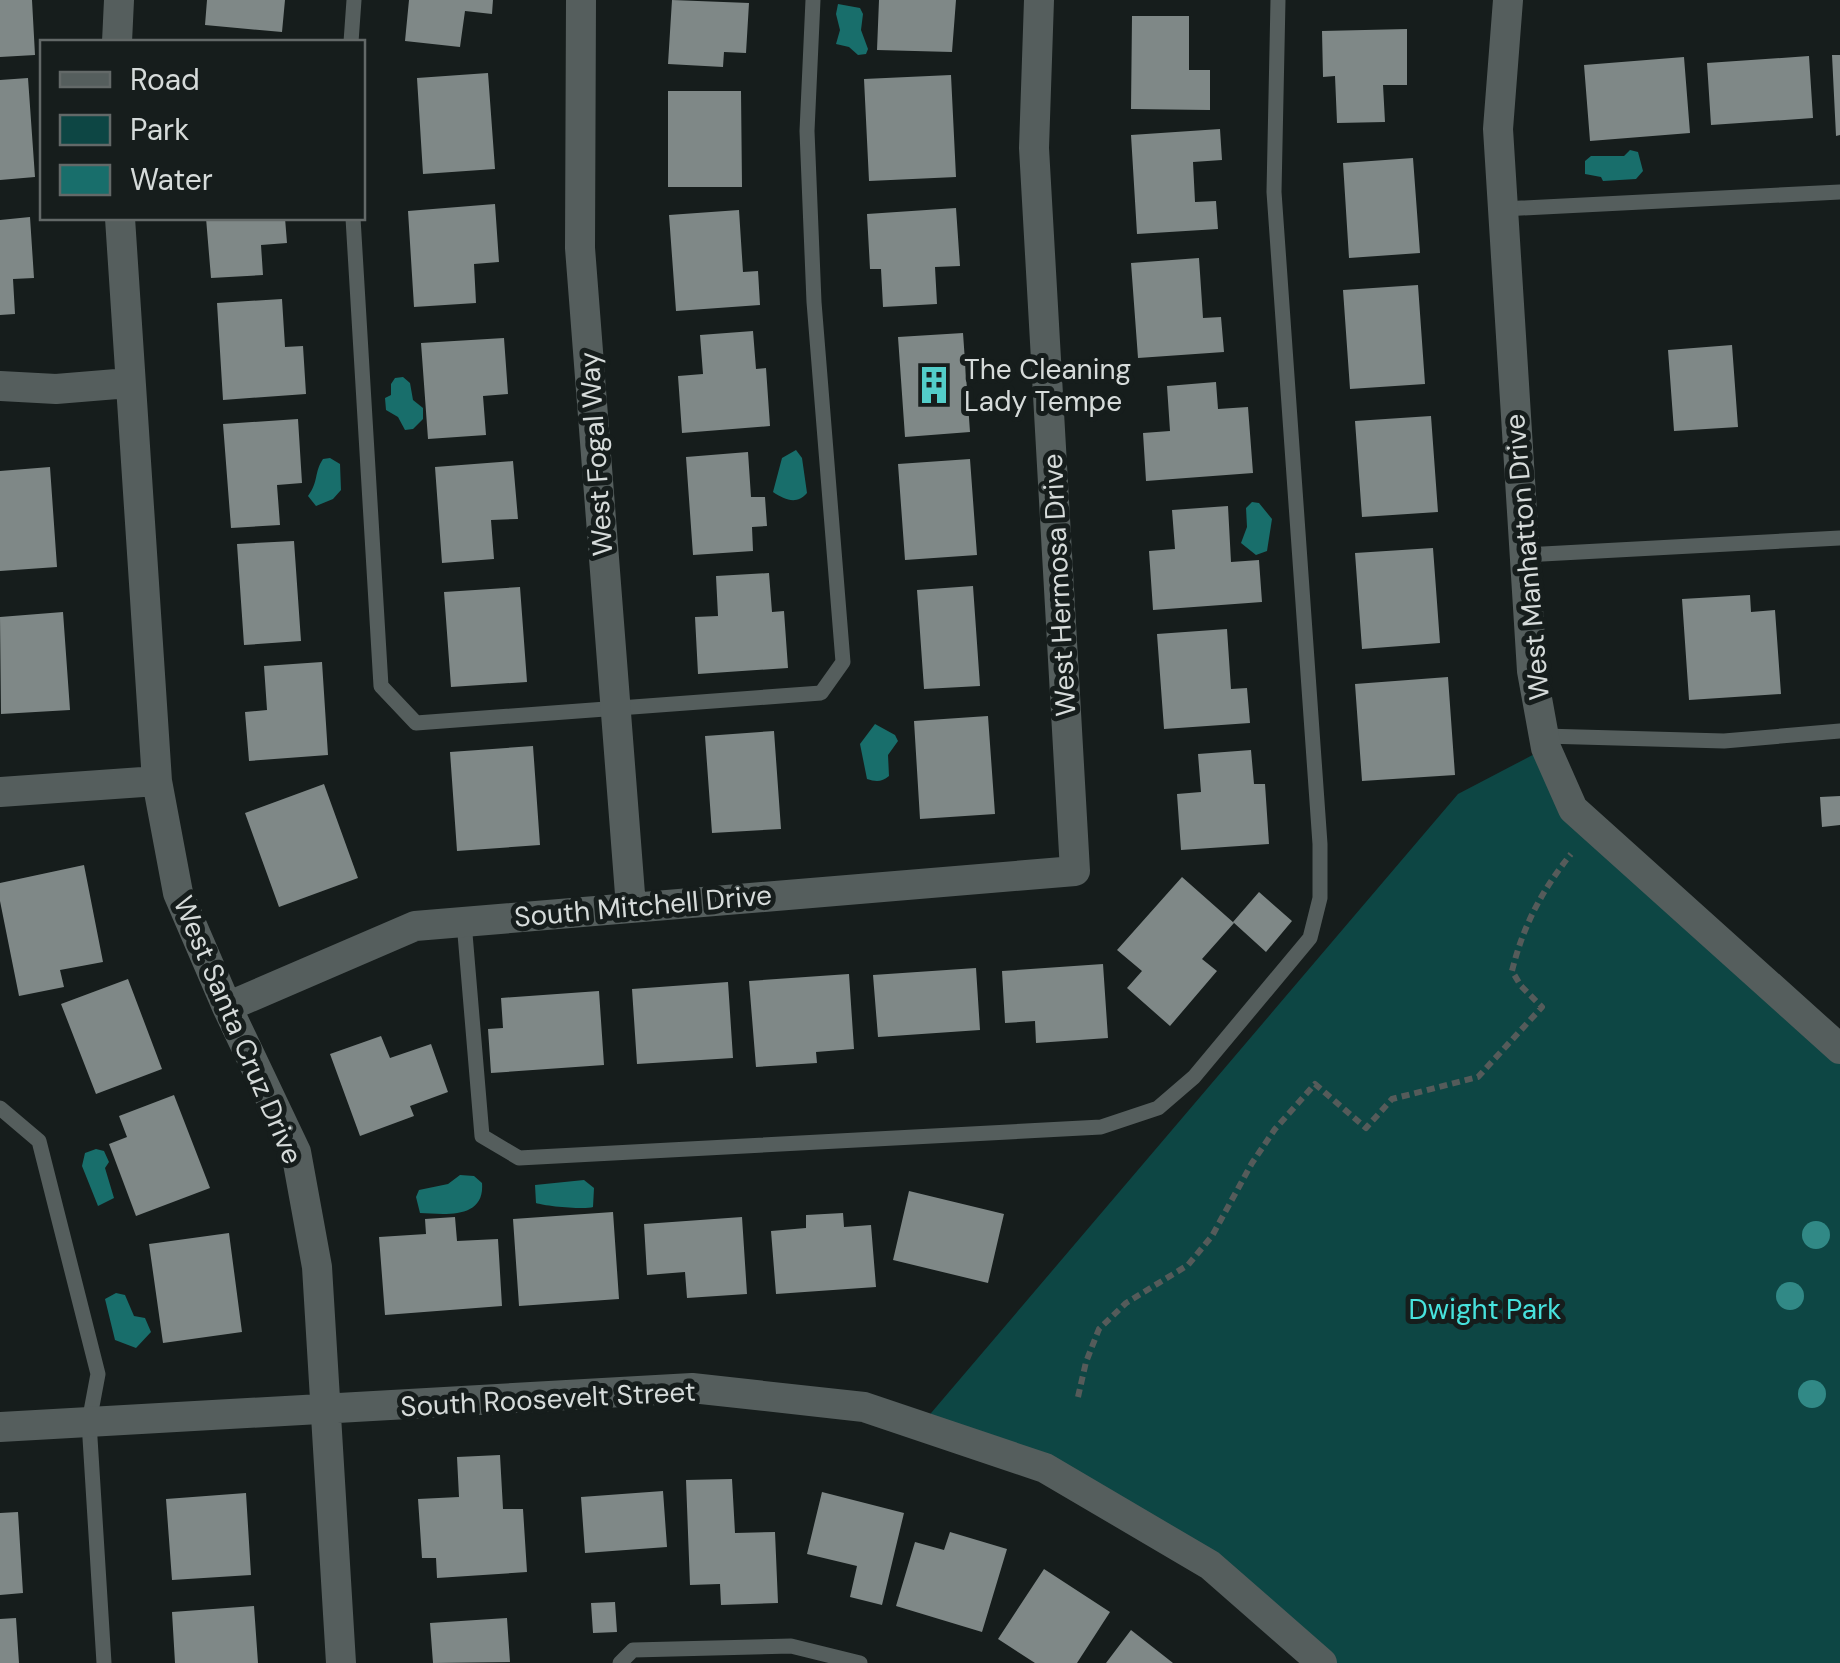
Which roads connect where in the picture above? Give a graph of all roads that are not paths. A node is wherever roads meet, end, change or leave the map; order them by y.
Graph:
1 (120, 0) edge
2 (354, 0) edge
3 (581, 0) edge
4 (813, 0) edge
5 (1039, 0) edge
6 (1278, 0) edge
7 (1508, 0) edge
8 (116, 40) edge
9 (351, 40) edge
10 (1840, 192) edge
11 (1503, 209) junction
12 (120, 220) edge
13 (354, 220) edge
14 (129, 384) junction
15 (0, 386) edge
16 (1840, 538) edge
17 (1524, 555) junction
18 (616, 709) junction
19 (1840, 731) edge
20 (1544, 736) junction
21 (157, 781) junction
22 (0, 792) edge
23 (1075, 871) joint
24 (631, 907) junction
25 (464, 922) junction
26 (227, 1008) junction
27 (1840, 1049) edge
28 (0, 1108) edge
29 (324, 1411) junction
30 (89, 1422) junction
31 (0, 1426) edge
32 (104, 1663) edge
33 (341, 1663) edge
34 (620, 1663) edge
35 (860, 1663) edge
36 (1322, 1663) edge

1 - 8 street
2 - 9 lane
3 - 18 street, West Fogal Way
4 - 18 lane
5 - 23 street, West Hermosa Drive
6 - 25 lane
7 - 11 street, West Manhatton Drive
10 - 11 lane
11 - 17 street, West Manhatton Drive
12 - 14 street, West Santa Cruz Drive
13 - 18 lane
14 - 15 street
14 - 21 street, West Santa Cruz Drive
16 - 17 lane
17 - 20 street, West Manhatton Drive
18 - 24 street, West Fogal Way
19 - 20 lane
20 - 27 street, West Manhatton Drive
21 - 22 street
21 - 26 street, West Santa Cruz Drive
23 - 24 street, South Mitchell Drive
24 - 25 street, South Mitchell Drive
25 - 26 street, South Mitchell Drive
26 - 29 street, West Santa Cruz Drive
28 - 30 lane
29 - 30 street, South Roosevelt Street
29 - 33 street, West Santa Cruz Drive
29 - 36 street, South Roosevelt Street
30 - 31 street, South Roosevelt Street
30 - 32 lane
34 - 35 lane

